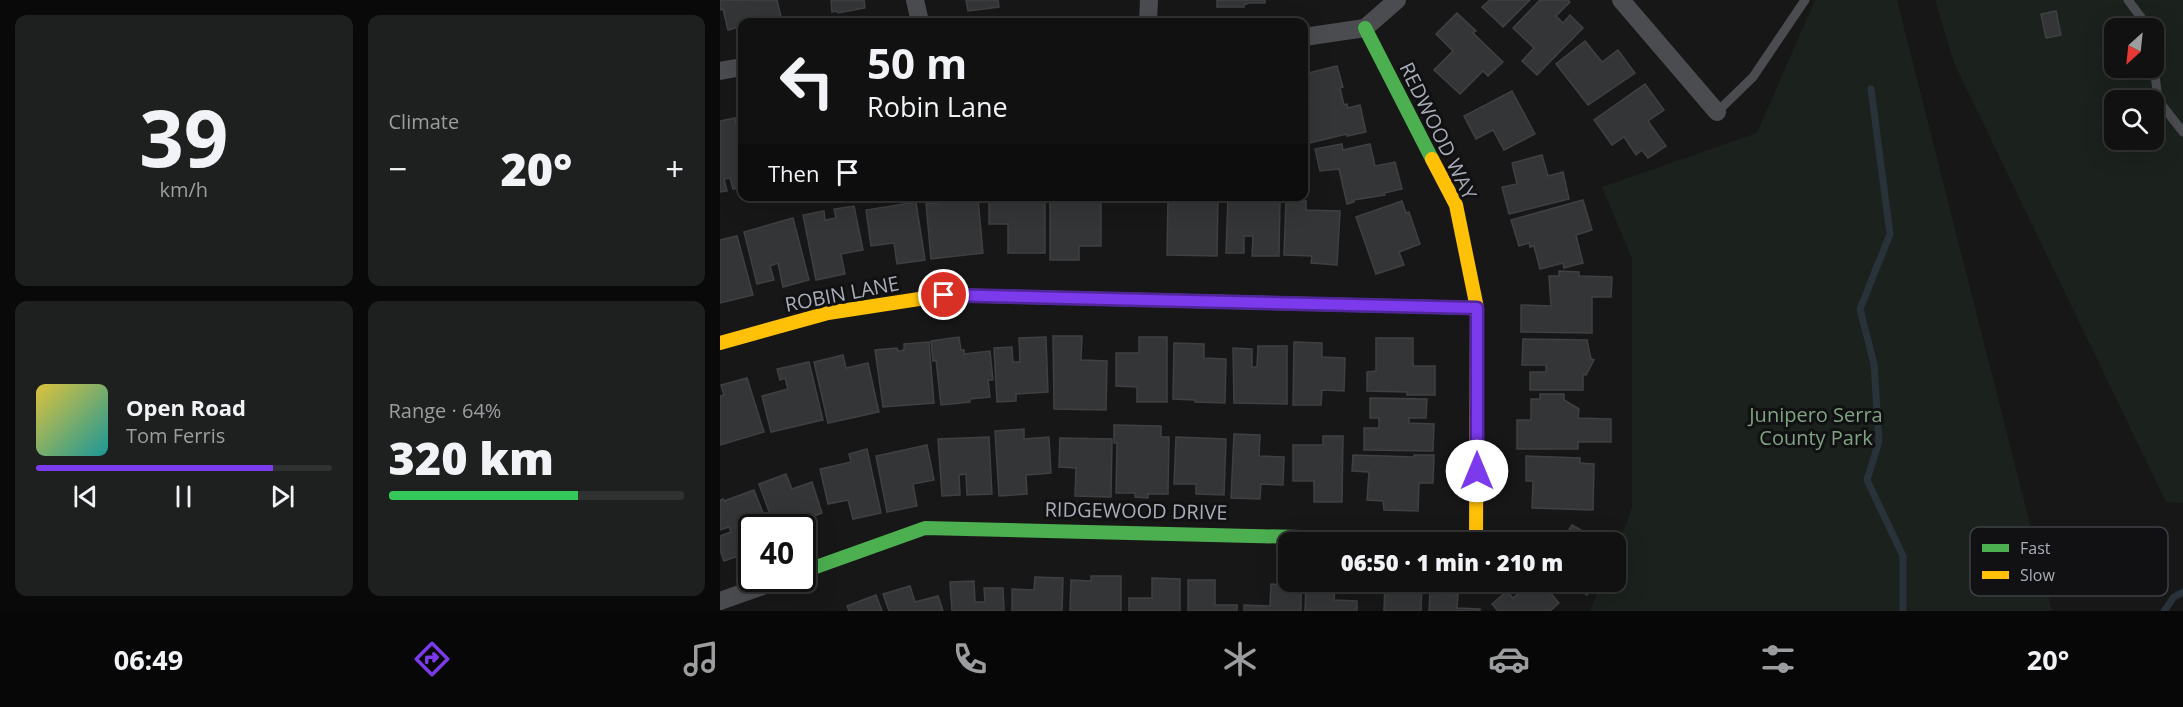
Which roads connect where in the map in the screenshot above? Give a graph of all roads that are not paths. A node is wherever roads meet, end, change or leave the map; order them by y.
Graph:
1 (915, 0) edge
2 (1149, 0) edge
3 (1397, 0) edge
4 (1621, 0) edge
5 (1805, 0) edge
6 (2128, 0) edge
7 (919, 18) edge
8 (1148, 18) edge
9 (2142, 18) edge
10 (1365, 28) junction
11 (1308, 36) edge
12 (738, 68) edge
13 (720, 70) edge
14 (2155, 78) edge
15 (1717, 112) joint
16 (2183, 132) edge
17 (1477, 308) junction
18 (720, 344) edge
19 (1476, 532) edge
20 (1278, 536) edge
21 (816, 567) edge
22 (745, 592) edge
23 (720, 601) edge

1 - 7 street
2 - 8 street
3 - 10 street
4 - 15 street
5 - 15 lane
6 - 9 lane
10 - 11 street
10 - 17 street, REDWOOD WAY
12 - 13 street
14 - 16 lane
17 - 18 street, ROBIN LANE
17 - 19 street, REDWOOD WAY
20 - 21 street, RIDGEWOOD DRIVE
22 - 23 street

